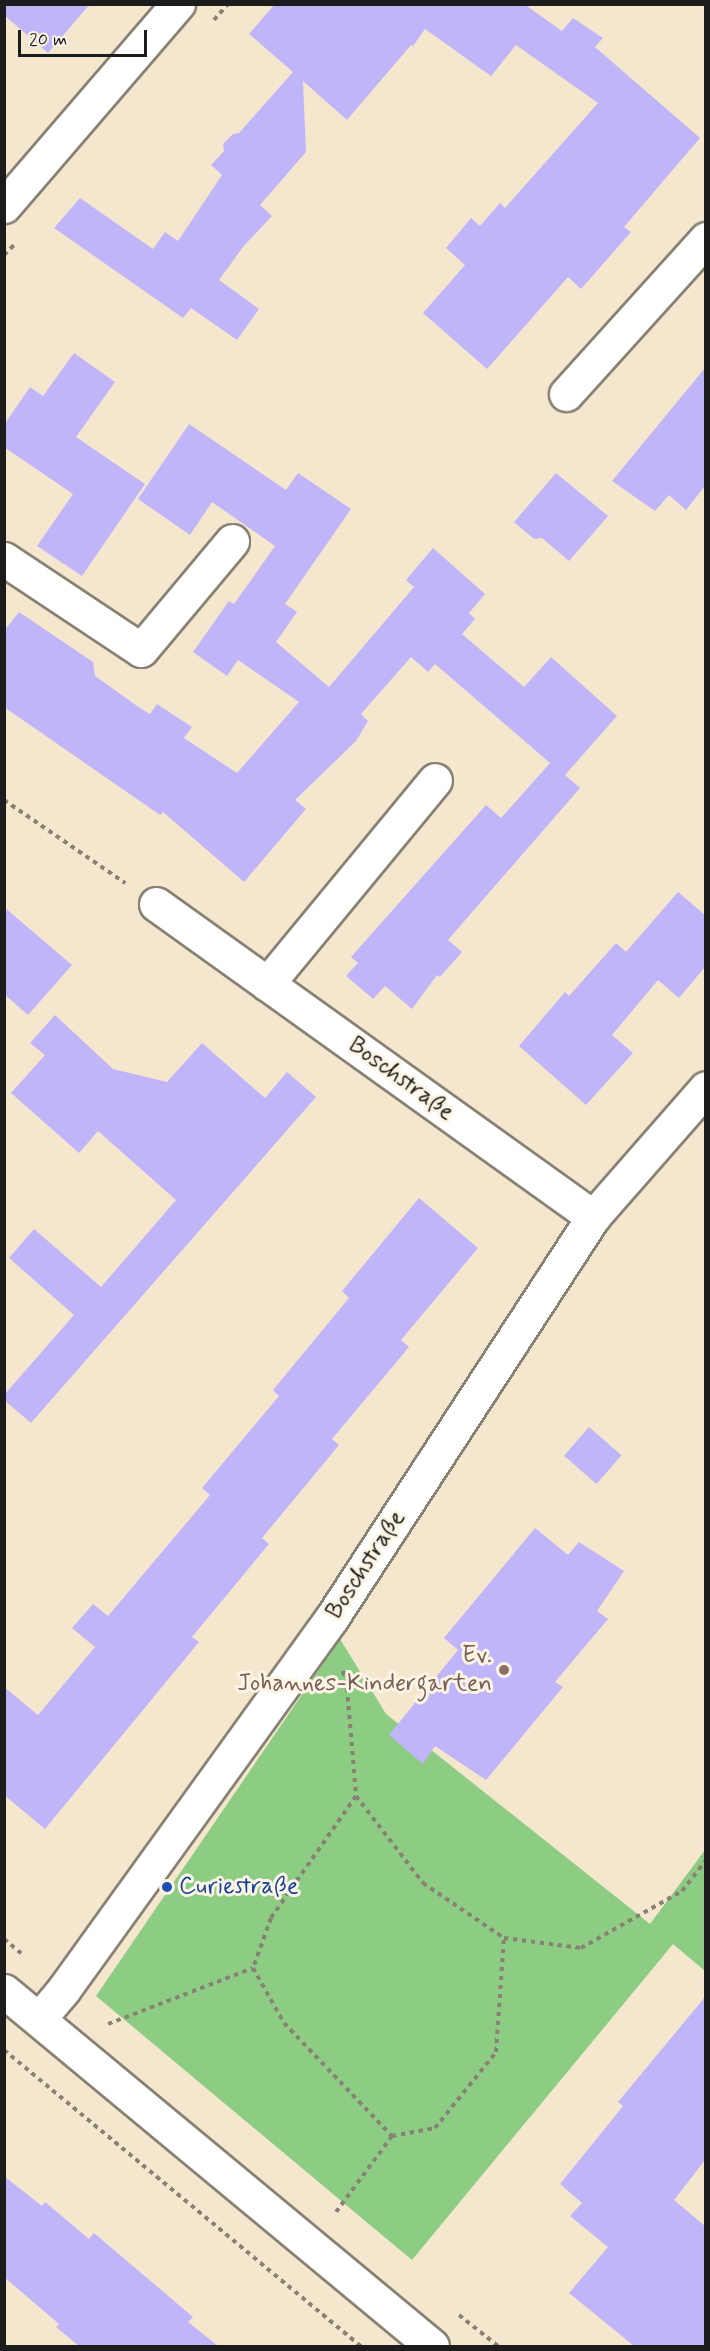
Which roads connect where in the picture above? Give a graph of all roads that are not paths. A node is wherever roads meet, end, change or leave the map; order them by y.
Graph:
1 (178, 4) edge
2 (4, 206) edge
3 (705, 239) edge
4 (566, 394) dead end
5 (232, 541) dead end
6 (4, 559) edge
7 (435, 780) dead end
8 (156, 904) road end
9 (267, 984) junction
10 (705, 1088) edge
11 (593, 1217) junction
12 (4, 1991) edge
13 (39, 2019) junction
14 (432, 2346) edge

1 - 2 street
3 - 4 street
5 - 6 street
7 - 9 street
8 - 9 street, Boschstraße
9 - 11 street, Boschstraße
10 - 11 street, Boschstraße
11 - 13 street, Boschstraße
12 - 13 street
13 - 14 street

